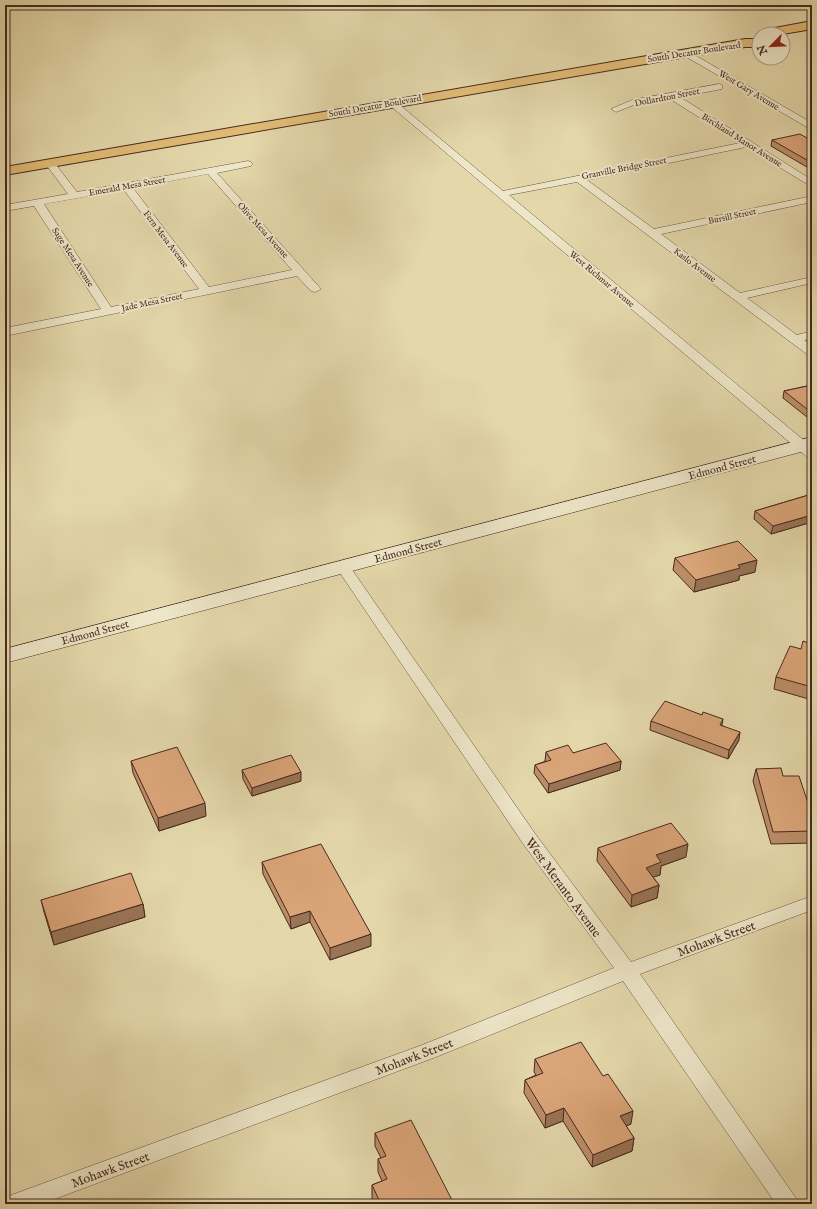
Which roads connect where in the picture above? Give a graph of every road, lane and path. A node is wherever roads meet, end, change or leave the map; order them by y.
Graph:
1 (812, 25) edge
2 (791, 29) edge
3 (812, 35) edge
4 (791, 39) edge
5 (751, 40) edge
6 (745, 43) junction
7 (751, 43) edge
8 (686, 53) junction
9 (719, 87) dead end
10 (672, 96) junction
11 (392, 103) junction
12 (616, 109) dead end
13 (812, 127) edge
14 (747, 144) junction
15 (50, 163) junction
16 (248, 164) dead end
17 (5, 171) edge
18 (210, 171) junction
19 (578, 178) junction
20 (812, 184) edge
21 (126, 186) junction
22 (501, 194) junction
23 (74, 196) junction
24 (812, 199) edge
25 (37, 202) junction
26 (5, 208) edge
27 (652, 233) junction
28 (300, 272) junction
29 (812, 280) edge
30 (315, 289) dead end
31 (206, 291) junction
32 (738, 298) junction
33 (108, 311) junction
34 (5, 332) edge
35 (812, 335) edge
36 (795, 339) junction
37 (812, 352) edge
38 (809, 448) edge
39 (343, 567) junction
40 (5, 656) edge
41 (812, 903) edge
42 (627, 971) junction
43 (14, 1204) edge
44 (789, 1204) edge

1 - 2 main road
3 - 4 main road
5 - 6 main road, South Decatur Boulevard
6 - 7 main road, South Decatur Boulevard
6 - 8 main road, South Decatur Boulevard
8 - 11 main road, South Decatur Boulevard
8 - 13 street, West Gary Avenue
9 - 10 street, Dollardton Street
10 - 12 street, Dollardton Street
10 - 14 street, Birchland Manor Avenue
11 - 15 main road, South Decatur Boulevard
11 - 22 street, West Richmar Avenue
14 - 19 street, Granville Bridge Street
14 - 20 street, Birchland Manor Avenue
15 - 17 main road, South Decatur Boulevard
15 - 23 street
16 - 18 street, Emerald Mesa Street
18 - 21 street, Emerald Mesa Street
18 - 28 street, Olive Mesa Avenue
19 - 22 street, Granville Bridge Street
19 - 27 street, Kaslo Avenue
21 - 23 street, Emerald Mesa Street
21 - 31 street, Fern Mesa Avenue
22 - 38 street, West Richmar Avenue
23 - 25 street, Emerald Mesa Street
24 - 27 street, Bursill Street
25 - 26 street, Emerald Mesa Street
25 - 33 street, Sage Mesa Avenue
27 - 32 street, Kaslo Avenue
28 - 30 street, Olive Mesa Avenue
28 - 31 street, Jade Mesa Street
29 - 32 street
31 - 33 street, Jade Mesa Street
32 - 36 street, Kaslo Avenue
33 - 34 street, Jade Mesa Street
35 - 36 street
36 - 37 street, Kaslo Avenue
38 - 39 street, Edmond Street
39 - 40 street, Edmond Street
39 - 42 street, West Meranto Avenue
41 - 42 street, Mohawk Street
42 - 43 street, Mohawk Street
42 - 44 street, West Meranto Avenue

